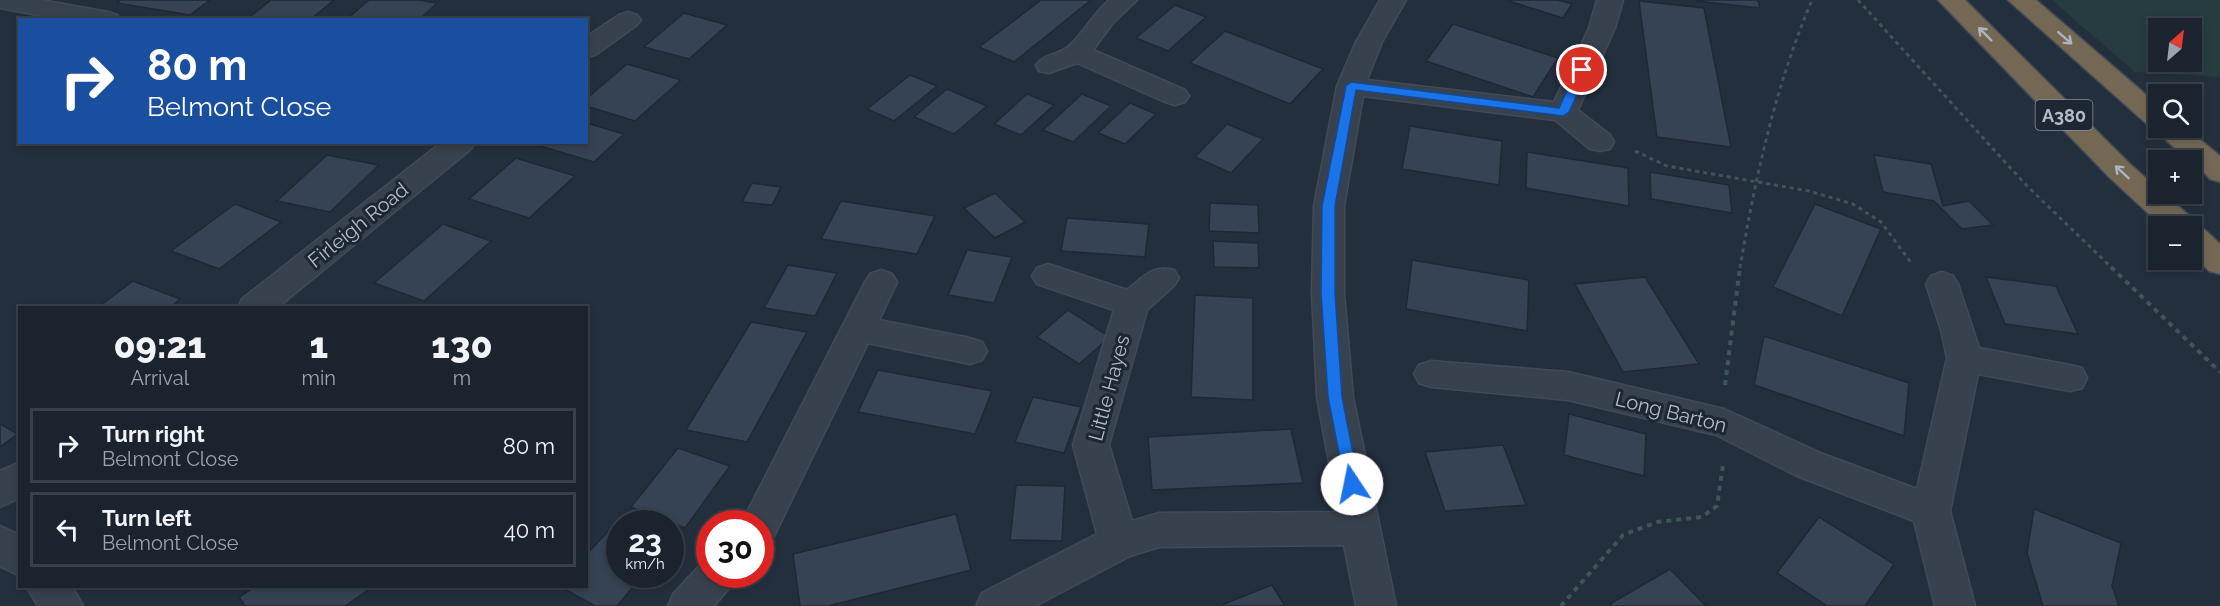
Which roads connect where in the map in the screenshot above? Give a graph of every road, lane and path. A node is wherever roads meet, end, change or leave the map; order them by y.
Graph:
1 (0, 0) edge
2 (1124, 0) edge
3 (1393, 0) edge
4 (1610, 0) edge
5 (1812, 0) edge
6 (1858, 0) edge
7 (1951, 0) edge
8 (2021, 0) edge
9 (97, 18) edge
10 (628, 20) dead end
11 (588, 48) edge
12 (1077, 52) junction
13 (1049, 65) dead end
14 (1351, 86) junction
15 (1175, 96) dead end
16 (2148, 110) edge
17 (1563, 112) junction
18 (2181, 138) edge
19 (1600, 141) joint
20 (459, 144) edge
21 (2220, 172) edge
22 (1756, 182) junction
23 (2170, 216) edge
24 (2202, 246) edge
25 (2220, 263) edge
26 (1048, 276) dead end
27 (1162, 278) dead end
28 (881, 282) dead end
29 (1942, 284) joint
30 (1132, 304) junction
31 (256, 306) edge
32 (858, 328) junction
33 (970, 351) dead end
34 (1964, 358) junction
35 (2220, 372) edge
36 (1431, 374) dead end
37 (2070, 378) dead end
38 (1724, 423) junction
39 (18, 478) edge
40 (0, 491) edge
41 (767, 510) edge
42 (1931, 511) junction
43 (1360, 528) junction
44 (1119, 542) junction
45 (0, 543) edge
46 (18, 557) edge
47 (48, 588) edge
48 (704, 588) edge
49 (63, 606) edge
50 (688, 606) edge
51 (996, 606) edge
52 (1376, 606) edge
53 (1561, 606) edge
54 (1955, 606) edge

1 - 9 street
2 - 12 street
3 - 14 street
4 - 17 street
5 - 22 path
6 - 35 path
23 -> 7 highway, A380
8 -> 16 highway, A380
10 - 11 street
12 - 13 street
12 - 15 street
14 - 17 street
14 - 43 street
17 - 19 street
18 - 21 highway
19 - 22 path
20 - 31 street, Firleigh Road
22 - 29 path
22 - 38 path
24 - 25 highway
26 - 30 street
27 - 30 street
28 - 32 street
29 - 34 street
30 - 44 street, Little Hayes
32 - 33 street
32 - 41 street
34 - 37 street
34 - 42 street
36 - 38 street, Long Barton
38 - 42 street, Long Barton
38 - 53 path
39 - 40 street
42 - 54 street
43 - 44 street
43 - 52 street
44 - 51 street
45 - 46 street
47 - 49 street
48 - 50 street

